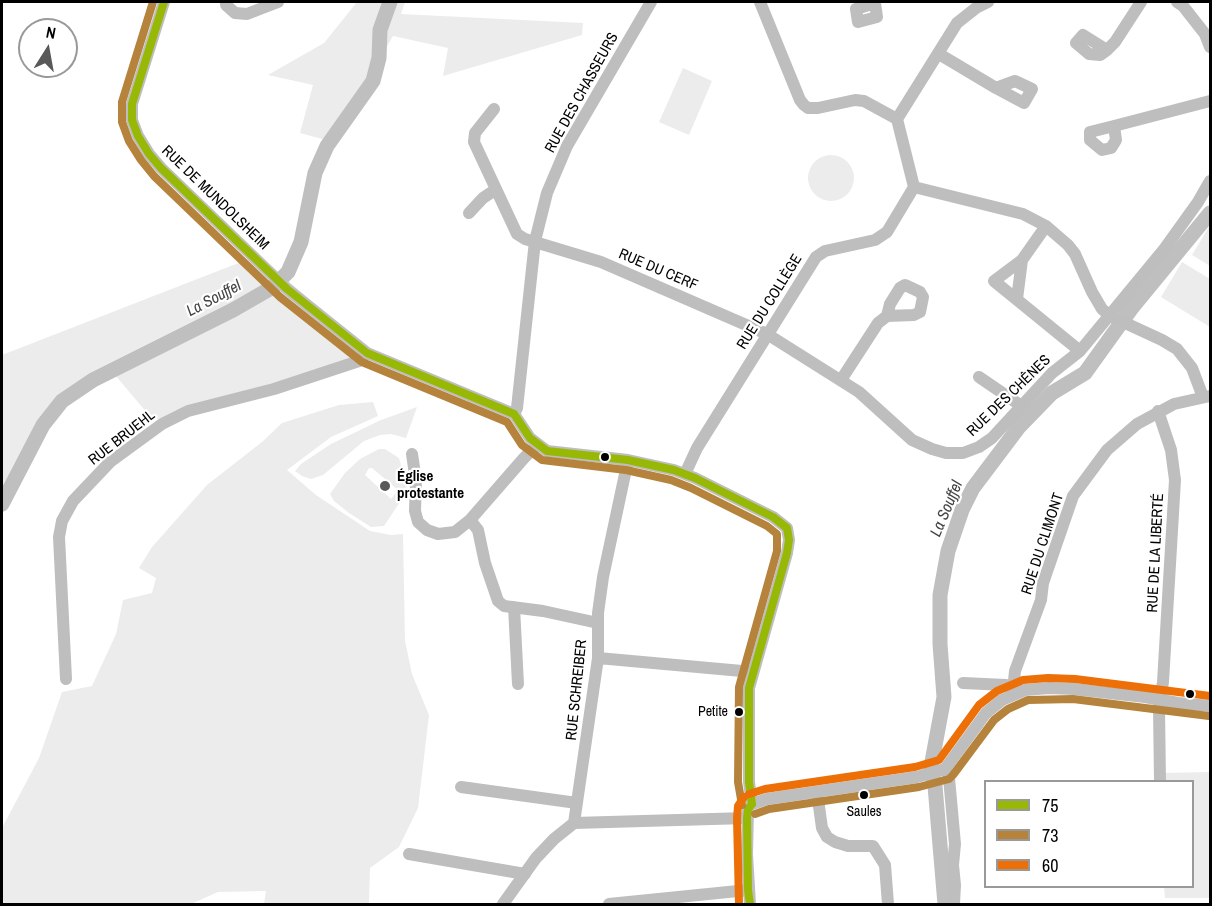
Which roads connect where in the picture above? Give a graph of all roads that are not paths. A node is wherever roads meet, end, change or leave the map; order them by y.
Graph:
1 (164, 2) edge
2 (226, 2) edge
3 (278, 2) edge
4 (651, 2) edge
5 (760, 2) edge
6 (988, 2) edge
7 (1141, 2) edge
8 (1177, 2) edge
9 (1210, 47) edge
10 (1107, 50) dead end
11 (939, 54) junction
12 (996, 87) dead end
13 (1210, 101) edge
14 (494, 109) dead end
15 (897, 118) junction
16 (1114, 126) dead end
17 (1210, 181) edge
18 (914, 188) junction
19 (495, 190) junction
20 (469, 213) dead end
21 (1046, 226) junction
22 (535, 241) junction
23 (1022, 260) junction
24 (1017, 299) junction
25 (887, 316) dead end
26 (1110, 316) junction
27 (767, 334) junction
28 (1080, 351) junction
29 (367, 353) junction
30 (979, 376) dead end
31 (841, 380) junction
32 (1207, 396) edge
33 (1020, 405) junction
34 (1158, 411) junction
35 (514, 414) junction
36 (537, 445) junction
37 (412, 454) dead end
38 (628, 460) junction
39 (686, 474) junction
40 (470, 520) junction
41 (514, 607) junction
42 (598, 623) junction
43 (598, 658) junction
44 (753, 672) junction
45 (66, 679) dead end
46 (963, 682) dead end
47 (518, 684) dead end
48 (1018, 693) junction
49 (1161, 699) junction
50 (1210, 706) edge
51 (936, 772) junction
52 (1160, 780) edge
53 (461, 787) dead end
54 (817, 792) junction
55 (578, 803) junction
56 (752, 804) junction
57 (747, 818) junction
58 (574, 823) junction
59 (409, 854) dead end
60 (525, 874) junction
61 (748, 890) junction
62 (508, 902) edge
63 (609, 904) edge
64 (750, 904) edge
65 (888, 904) edge
66 (954, 904) edge

1 - 29 street, RUE DE MUNDOLSHEIM
2 - 3 street
4 - 22 street, RUE DES CHASSEURS
5 - 15 street
6 - 11 street
7 - 10 street
8 - 9 street
11 - 12 street
11 - 15 street
13 - 16 street
14 - 19 street, RUE DU CERF
15 - 18 street
17 - 26 street, RUE DES CHÊNES
18 - 21 street
18 - 27 street, RUE DU COLLÈGE
19 - 20 street
19 - 22 street, RUE DU CERF
21 - 23 street
21 - 26 street
22 - 27 street, RUE DU CERF
22 - 35 street, RUE DES CHASSEURS
23 - 24 street
23 - 24 street
24 - 28 street
25 - 31 street
26 - 28 street, RUE DES CHÊNES
26 - 32 street, RUE DU CLIMONT
27 - 31 street, RUE DES CHÊNES
27 - 39 street, RUE DU COLLÈGE
28 - 33 street, RUE DES CHÊNES
29 - 35 street, RUE DE MUNDOLSHEIM
29 - 45 street, RUE BRUEHL
30 - 33 street
31 - 33 street, RUE DES CHÊNES
32 - 34 street, RUE DU CLIMONT
34 - 48 street, RUE DU CLIMONT
34 - 49 street, RUE DE LA LIBERTÉ
35 - 36 street
36 - 38 street
36 - 40 street
37 - 40 street
38 - 39 street
38 - 42 street, RUE SCHREIBER
39 - 44 street
40 - 41 street
41 - 42 street
41 - 47 street
42 - 43 street, RUE SCHREIBER
43 - 44 street
43 - 55 street, RUE SCHREIBER
44 - 56 street
46 - 48 street
48 - 49 street
48 - 51 street
49 - 50 street
49 - 52 street, RUE DE LA LIBERTÉ
51 - 54 street
51 - 66 street
53 - 55 street
54 - 56 street
54 - 65 street
55 - 58 street, RUE SCHREIBER
56 - 57 street
57 - 58 street
57 - 61 street
58 - 60 street
59 - 60 street
60 - 62 street
61 - 63 street
61 - 64 street

